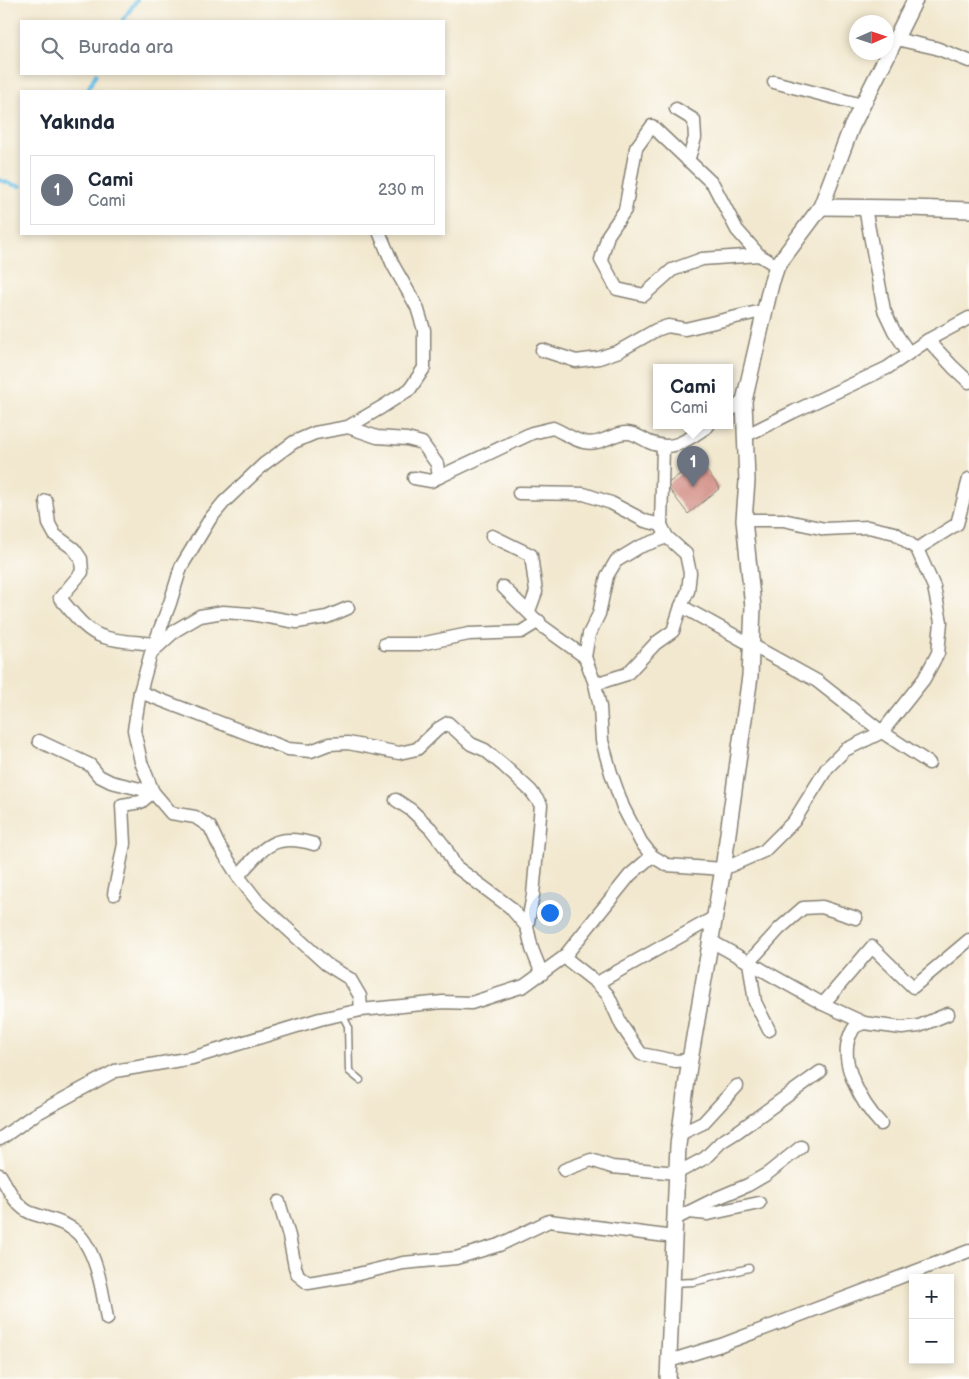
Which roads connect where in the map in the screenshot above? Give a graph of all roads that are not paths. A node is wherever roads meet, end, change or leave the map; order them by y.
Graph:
1 (915, 0) edge
2 (896, 39) junction
3 (969, 61) edge
4 (774, 82) dead end
5 (862, 105) junction
6 (676, 109) dead end
7 (688, 161) junction
8 (821, 207) junction
9 (865, 208) junction
10 (969, 210) edge
11 (380, 235) edge
12 (759, 255) junction
13 (777, 266) junction
14 (766, 310) junction
15 (969, 318) edge
16 (928, 340) junction
17 (542, 350) dead end
18 (909, 353) junction
19 (969, 382) edge
20 (744, 401) junction
21 (733, 408) edge
22 (348, 427) junction
23 (703, 429) edge
24 (745, 436) junction
25 (663, 447) junction
26 (439, 477) junction
27 (414, 478) dead end
28 (969, 479) edge
29 (519, 493) dead end
30 (46, 502) dead end
31 (744, 520) junction
32 (660, 524) junction
33 (492, 536) dead end
34 (667, 537) junction
35 (917, 549) junction
36 (503, 587) dead end
37 (682, 606) junction
38 (348, 608) dead end
39 (529, 611) junction
40 (539, 621) junction
41 (385, 644) dead end
42 (750, 644) junction
43 (152, 648) junction
44 (585, 657) junction
45 (595, 684) junction
46 (140, 692) junction
47 (882, 732) junction
48 (39, 742) dead end
49 (929, 763) dead end
50 (153, 792) junction
51 (396, 800) dead end
52 (314, 844) dead end
53 (652, 856) junction
54 (723, 869) junction
55 (238, 876) junction
56 (114, 894) dead end
57 (715, 917) junction
58 (856, 918) dead end
59 (527, 927) junction
60 (711, 941) junction
61 (968, 943) edge
62 (564, 957) junction
63 (749, 962) junction
64 (542, 974) junction
65 (597, 983) junction
66 (823, 1004) junction
67 (361, 1010) junction
68 (342, 1014) junction
69 (948, 1014) dead end
70 (864, 1023) junction
71 (769, 1030) dead end
72 (690, 1060) junction
73 (820, 1072) dead end
74 (360, 1080) dead end
75 (737, 1086) dead end
76 (881, 1124) dead end
77 (680, 1134) junction
78 (0, 1139) edge
79 (802, 1146) dead end
80 (564, 1170) dead end
81 (677, 1173) junction
82 (0, 1175) edge
83 (279, 1202) dead end
84 (759, 1204) dead end
85 (689, 1212) junction
86 (675, 1219) junction
87 (674, 1237) junction
88 (969, 1250) edge
89 (749, 1268) dead end
90 (672, 1283) junction
91 (107, 1319) dead end
92 (669, 1361) junction
93 (668, 1379) edge

1 - 2 street
2 - 3 street
2 - 5 street
4 - 5 street
5 - 8 street
6 - 7 street
7 - 12 street
7 - 12 street
8 - 9 street
8 - 13 street
9 - 10 street
9 - 18 street
11 - 22 street
12 - 13 street
13 - 14 street
14 - 17 street
14 - 20 street
15 - 16 street
16 - 18 street
16 - 19 street
18 - 24 street
20 - 21 street
20 - 24 street
22 - 26 street
22 - 43 street
23 - 25 street
24 - 31 street
25 - 26 street
25 - 32 street
26 - 27 street
28 - 35 street
29 - 32 street
30 - 43 street
31 - 35 street
31 - 42 street
32 - 34 street
33 - 39 street
34 - 37 street
34 - 44 street
35 - 47 street
36 - 39 street
37 - 42 street
37 - 45 street
38 - 43 street
39 - 40 street
40 - 41 street
40 - 44 street
42 - 47 street
42 - 54 street
43 - 46 street
44 - 45 street
45 - 53 street
46 - 50 street
46 - 59 street
47 - 49 street
47 - 54 street
48 - 50 street
50 - 55 street
50 - 56 street
51 - 59 street
52 - 55 street
53 - 54 street
53 - 62 street
54 - 57 street
55 - 67 street
57 - 60 street
57 - 65 street
58 - 63 street
59 - 64 street
60 - 63 street
60 - 72 street
61 - 66 street
62 - 64 street
62 - 65 street
63 - 66 street
63 - 71 street
64 - 67 street
65 - 72 street
66 - 70 street
67 - 68 street
68 - 74 lane
68 - 78 street
69 - 70 street
70 - 76 street
72 - 77 street
73 - 81 street
75 - 77 street
77 - 81 street
79 - 85 street
80 - 81 street
81 - 86 street
82 - 91 street
83 - 87 street
84 - 85 street
85 - 86 street
86 - 87 street
87 - 90 street
88 - 92 street
89 - 90 lane
90 - 92 street
92 - 93 street

